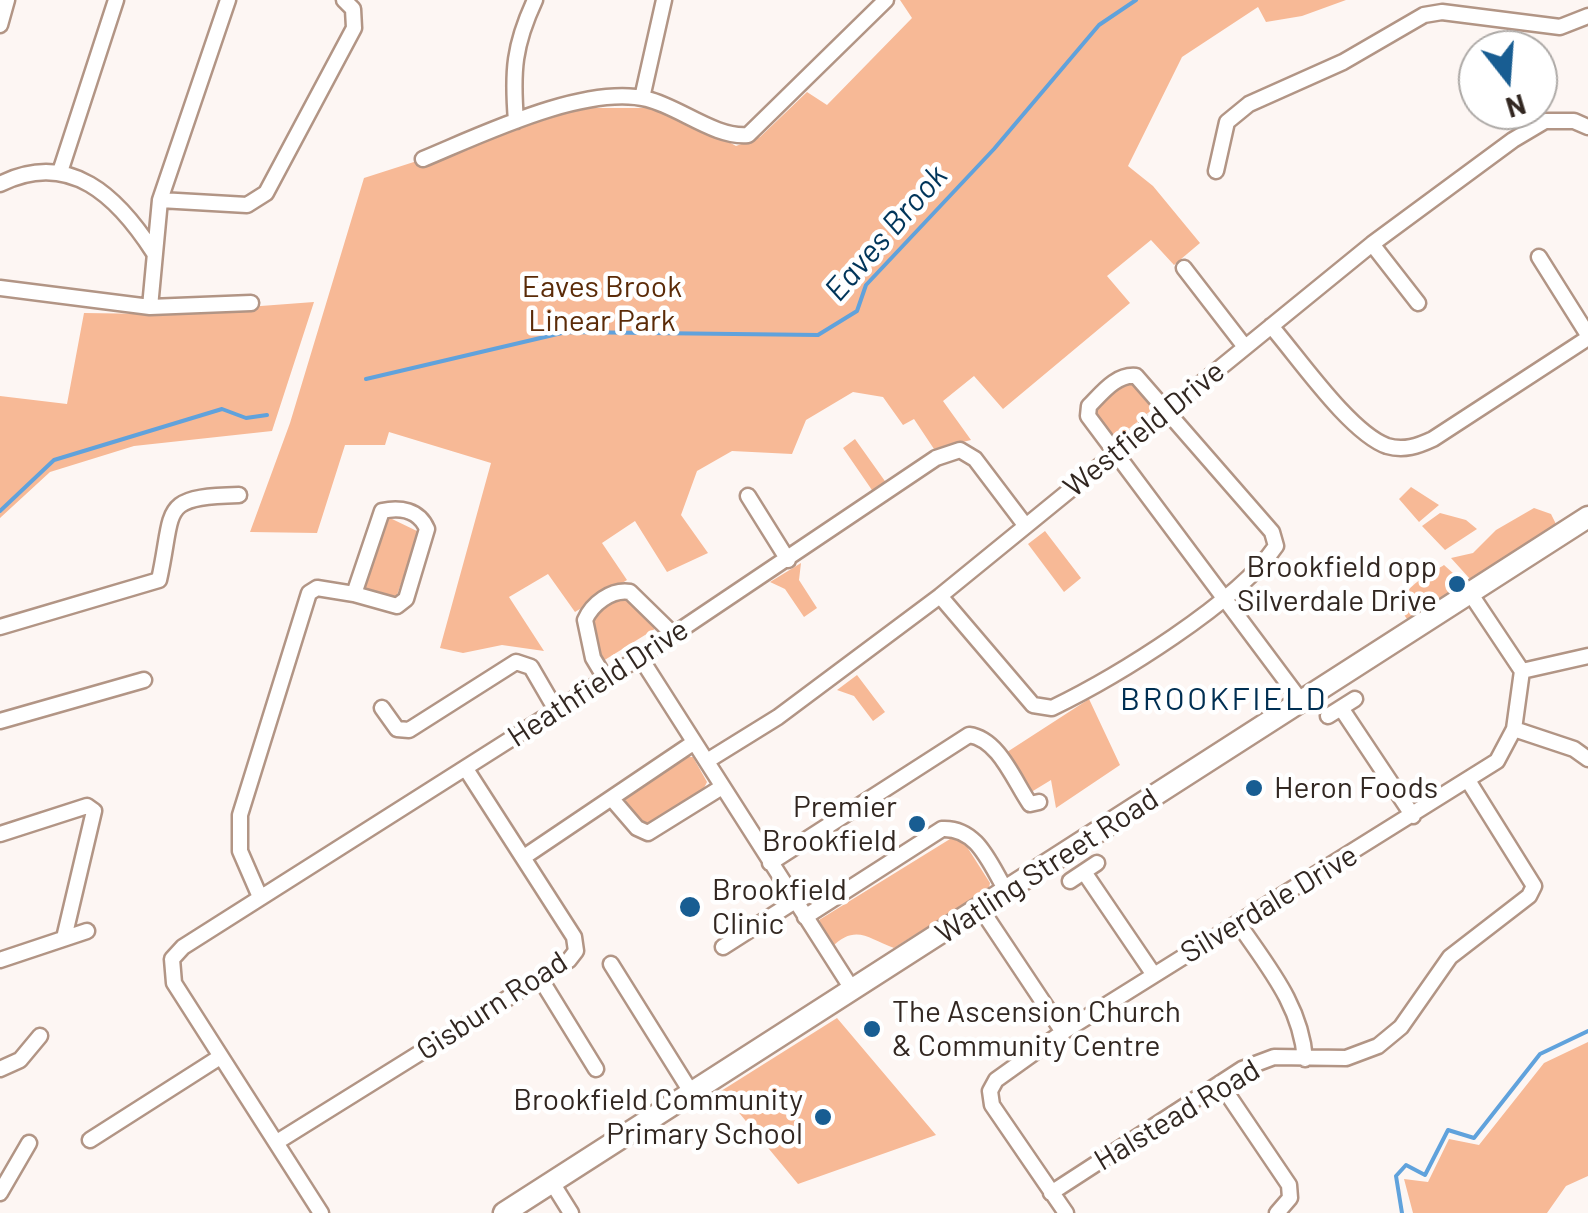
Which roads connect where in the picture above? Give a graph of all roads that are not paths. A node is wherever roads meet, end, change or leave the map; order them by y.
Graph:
1 (7, 0) edge
2 (116, 0) edge
3 (228, 0) edge
4 (344, 0) edge
5 (535, 0) edge
6 (664, 0) edge
7 (886, 0) edge
8 (1588, 16) edge
9 (0, 24) edge
10 (642, 98) junction
11 (516, 121) junction
12 (1588, 127) edge
13 (423, 159) dead end
14 (1216, 171) dead end
15 (60, 172) junction
16 (0, 184) edge
17 (160, 200) junction
18 (1372, 244) junction
19 (154, 253) junction
20 (1538, 257) dead end
21 (1184, 268) dead end
22 (0, 288) edge
23 (251, 303) dead end
24 (1418, 303) dead end
25 (150, 307) junction
26 (1270, 326) junction
27 (1588, 337) edge
28 (1245, 347) junction
29 (1168, 411) junction
30 (1114, 453) junction
31 (239, 495) dead end
32 (748, 496) dead end
33 (1588, 517) edge
34 (1025, 526) junction
35 (788, 560) junction
36 (1470, 593) junction
37 (354, 594) junction
38 (940, 596) junction
39 (1227, 599) junction
40 (0, 627) edge
41 (674, 634) junction
42 (640, 657) junction
43 (1587, 659) edge
44 (1522, 671) junction
45 (605, 678) junction
46 (144, 680) dead end
47 (1355, 699) dead end
48 (1301, 701) junction
49 (382, 708) dead end
50 (556, 710) junction
51 (0, 722) edge
52 (1514, 729) junction
53 (693, 743) junction
54 (1588, 759) edge
55 (706, 761) junction
56 (466, 768) junction
57 (1469, 782) junction
58 (722, 787) junction
59 (612, 798) junction
60 (1039, 802) dead end
61 (1413, 816) junction
62 (0, 834) edge
63 (524, 857) junction
64 (770, 862) junction
65 (1098, 863) dead end
66 (1084, 872) junction
67 (1070, 880) dead end
68 (1007, 892) junction
69 (260, 897) junction
70 (795, 901) junction
71 (981, 909) junction
72 (805, 917) junction
73 (1238, 923) junction
74 (88, 931) dead end
75 (64, 938) junction
76 (723, 947) dead end
77 (0, 960) edge
78 (611, 964) dead end
79 (1154, 975) junction
80 (540, 978) junction
81 (852, 989) junction
82 (1063, 1032) junction
83 (40, 1036) dead end
84 (220, 1056) junction
85 (1305, 1058) junction
86 (596, 1068) dead end
87 (0, 1069) edge
88 (1220, 1083) junction
89 (691, 1092) junction
90 (90, 1140) dead end
91 (30, 1142) dead end
92 (277, 1142) junction
93 (551, 1182) junction
94 (1052, 1192) junction
95 (0, 1193) edge
96 (322, 1213) edge
97 (504, 1213) edge
98 (571, 1213) edge
99 (1066, 1213) edge
100 (1277, 1213) edge

1 - 9 street
2 - 15 street
3 - 17 street
4 - 17 street
5 - 11 street
6 - 10 street
7 - 10 street
8 - 14 street
10 - 11 street
11 - 13 street
12 - 18 street, Westfield Drive
15 - 16 street
15 - 19 street
17 - 19 street
18 - 24 street
18 - 26 street, Westfield Drive
19 - 25 street
20 - 27 street
21 - 28 street
22 - 25 street
23 - 25 street
26 - 27 street
26 - 28 street, Westfield Drive
28 - 29 street, Westfield Drive
29 - 30 street, Westfield Drive
29 - 30 street
29 - 39 street
30 - 34 street, Westfield Drive
30 - 39 street
31 - 40 street
32 - 35 street
33 - 36 street, Watling Street Road
34 - 35 street, Heathfield Drive
34 - 38 street, Westfield Drive
35 - 41 street, Heathfield Drive
36 - 44 street
36 - 48 street, Watling Street Road
37 - 37 street
37 - 69 street
38 - 39 street
38 - 55 street, Westfield Drive
39 - 48 street
41 - 42 street, Heathfield Drive
41 - 45 street
42 - 45 street, Heathfield Drive
42 - 53 street
43 - 44 street
44 - 52 street, Silverdale Drive
45 - 50 street, Heathfield Drive
46 - 51 street
47 - 61 street
48 - 68 street, Watling Street Road
49 - 50 street
50 - 56 street, Heathfield Drive
52 - 54 street
52 - 57 street, Silverdale Drive
53 - 55 street
53 - 59 street
55 - 58 street
56 - 63 street, Gisburn Road
56 - 69 street, Heathfield Drive
57 - 61 street, Silverdale Drive
57 - 85 street, Halstead Road
58 - 59 street
58 - 64 street
59 - 63 street
60 - 64 street
61 - 73 street, Silverdale Drive
62 - 75 street
63 - 80 street, Gisburn Road
64 - 70 street
65 - 66 street
66 - 67 street
66 - 79 street
68 - 71 street, Watling Street Road
68 - 72 street
69 - 84 street, Heathfield Drive
70 - 72 street
70 - 76 street
71 - 81 street, Watling Street Road
71 - 82 street
72 - 81 street
73 - 79 street, Silverdale Drive
73 - 85 street
74 - 75 street
75 - 77 street
78 - 89 street
79 - 82 street, Silverdale Drive
80 - 86 street
80 - 92 street, Gisburn Road
81 - 89 street, Watling Street Road
82 - 94 street, Silverdale Drive
83 - 87 street
84 - 90 street
84 - 92 street
85 - 88 street, Halstead Road
88 - 94 street, Halstead Road
88 - 100 street
89 - 93 street, Watling Street Road
91 - 95 street
92 - 96 street
93 - 97 street, Watling Street Road
93 - 98 street
94 - 99 street

